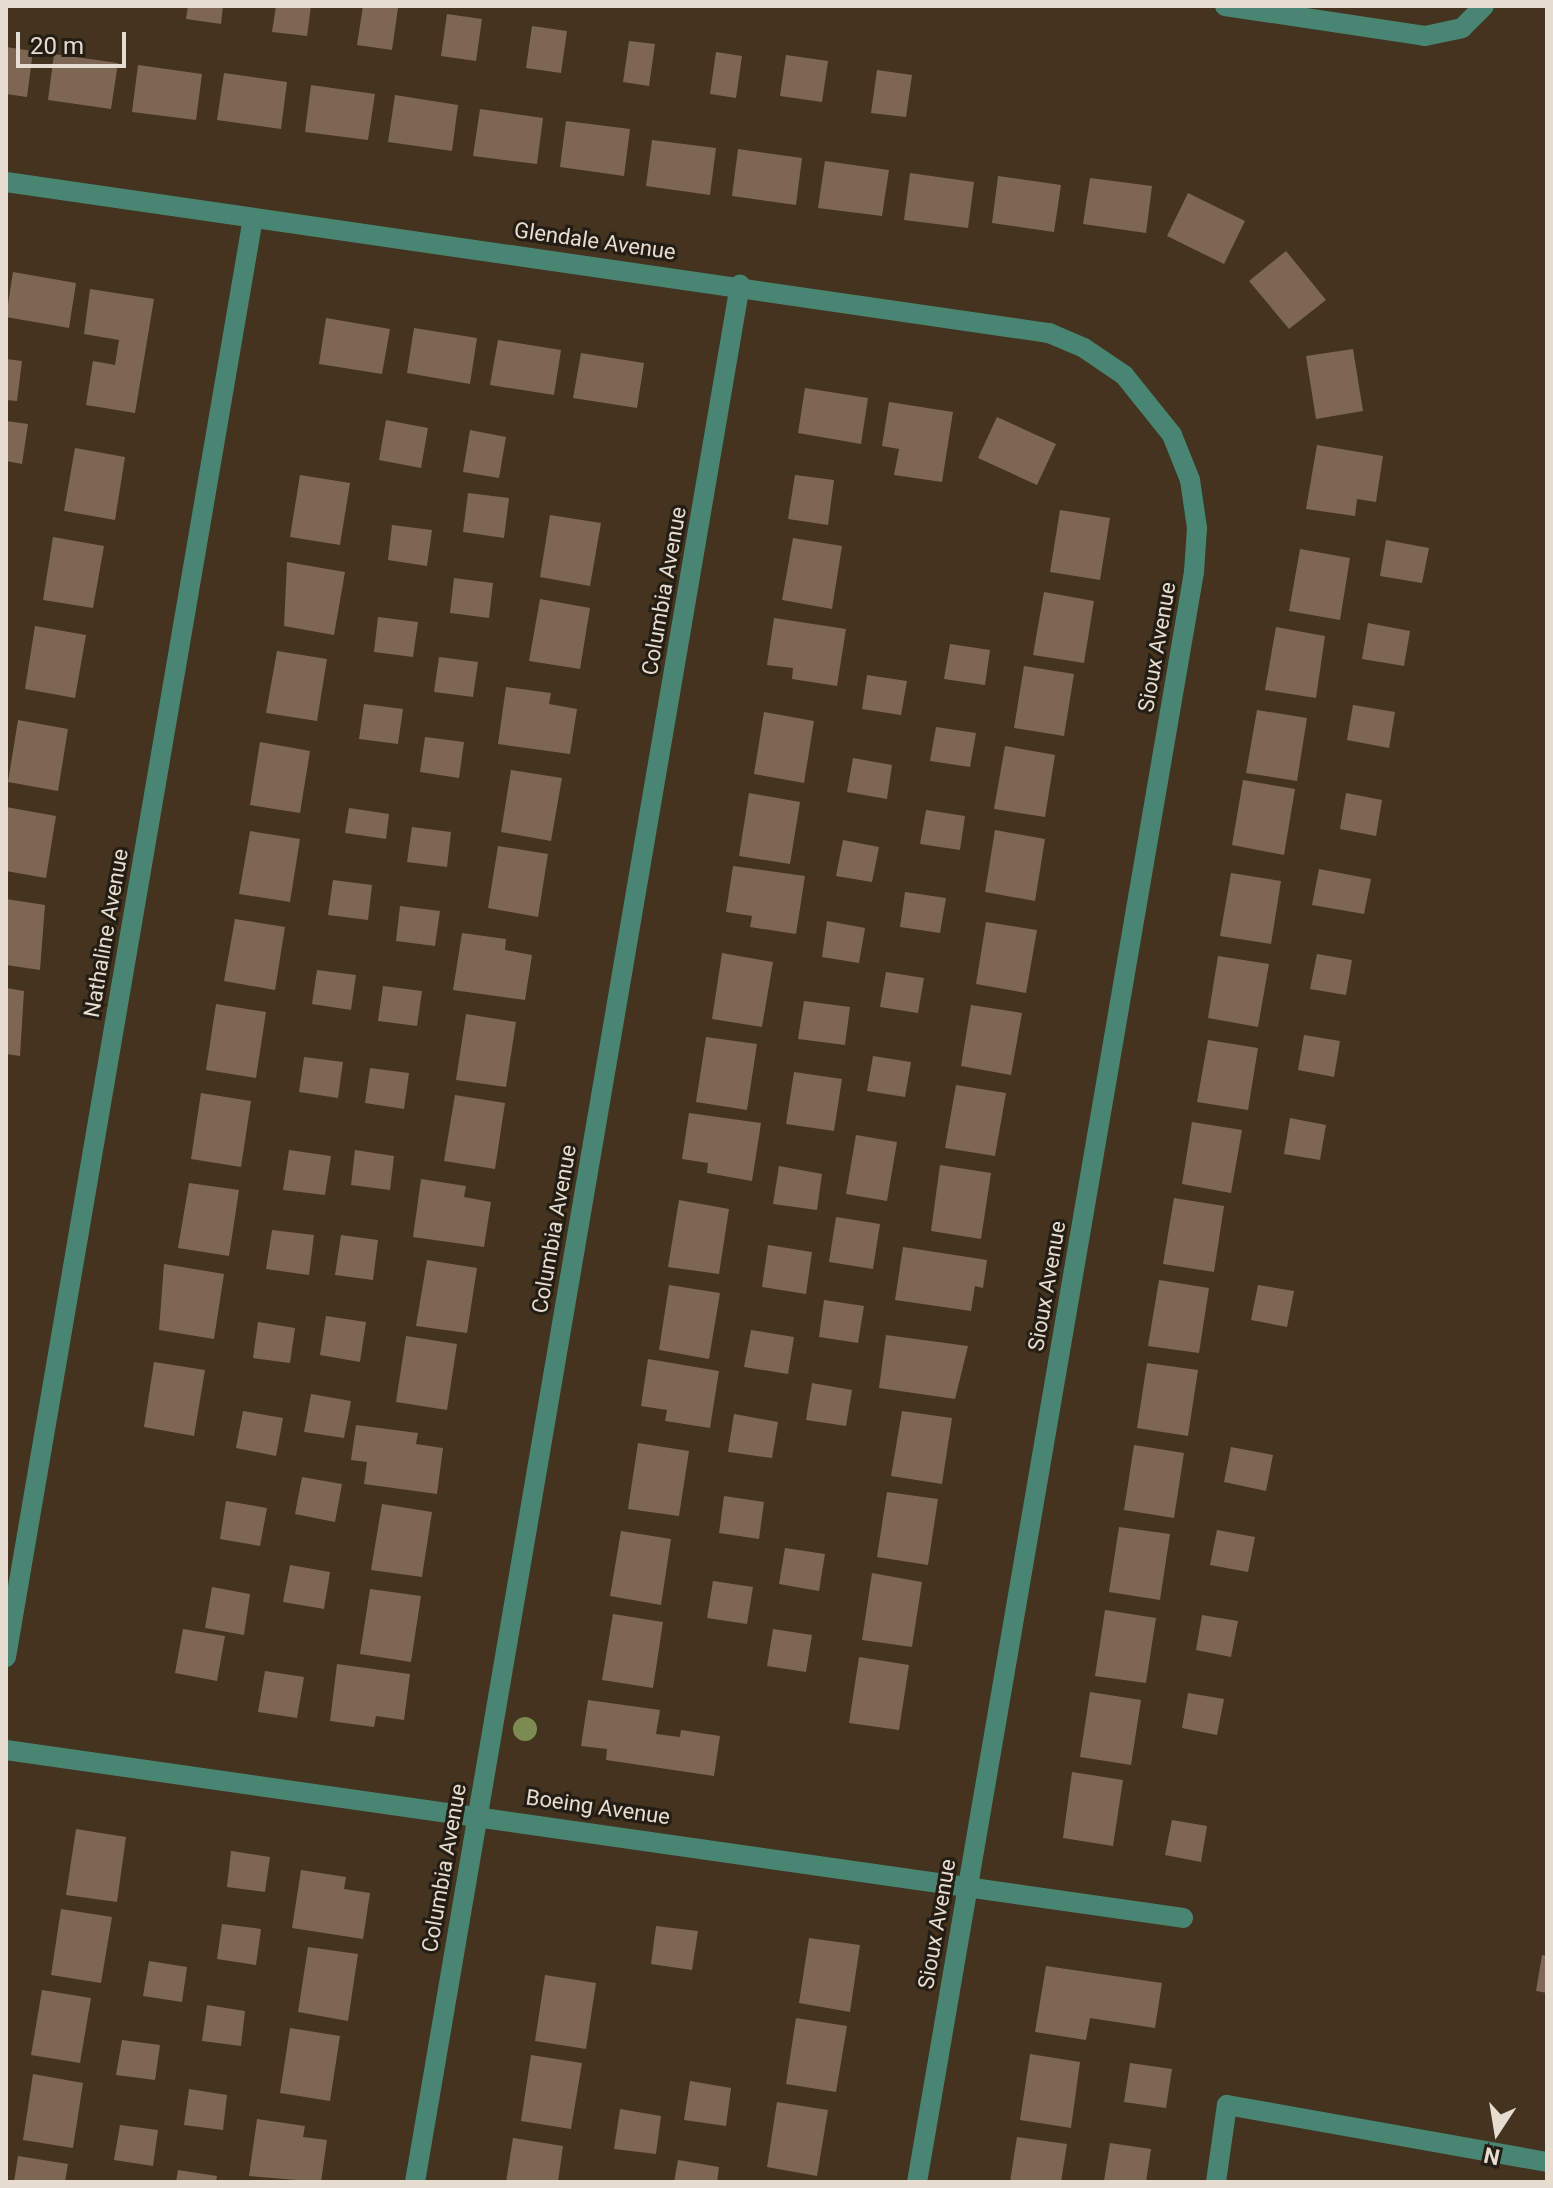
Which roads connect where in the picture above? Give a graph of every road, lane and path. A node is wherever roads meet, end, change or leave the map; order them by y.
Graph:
1 (1225, 6) edge
2 (1484, 6) edge
3 (6, 182) edge
4 (253, 218) junction
5 (740, 285) junction
6 (1153, 405) joint
7 (6, 1657) edge
8 (6, 1750) edge
9 (477, 1814) junction
10 (968, 1885) junction
11 (1183, 1918) dead end
12 (1547, 2162) edge
13 (415, 2182) edge
14 (917, 2182) edge
15 (1216, 2182) edge

1 - 2 street
3 - 4 street, Glendale Avenue
4 - 5 street, Glendale Avenue
4 - 7 street, Nathaline Avenue
5 - 6 street, Glendale Avenue
5 - 9 street, Columbia Avenue
6 - 10 street, Sioux Avenue
8 - 9 street, Boeing Avenue
9 - 10 street, Boeing Avenue
9 - 13 street, Columbia Avenue
10 - 11 street, Boeing Avenue
10 - 14 street, Sioux Avenue
12 - 15 street

